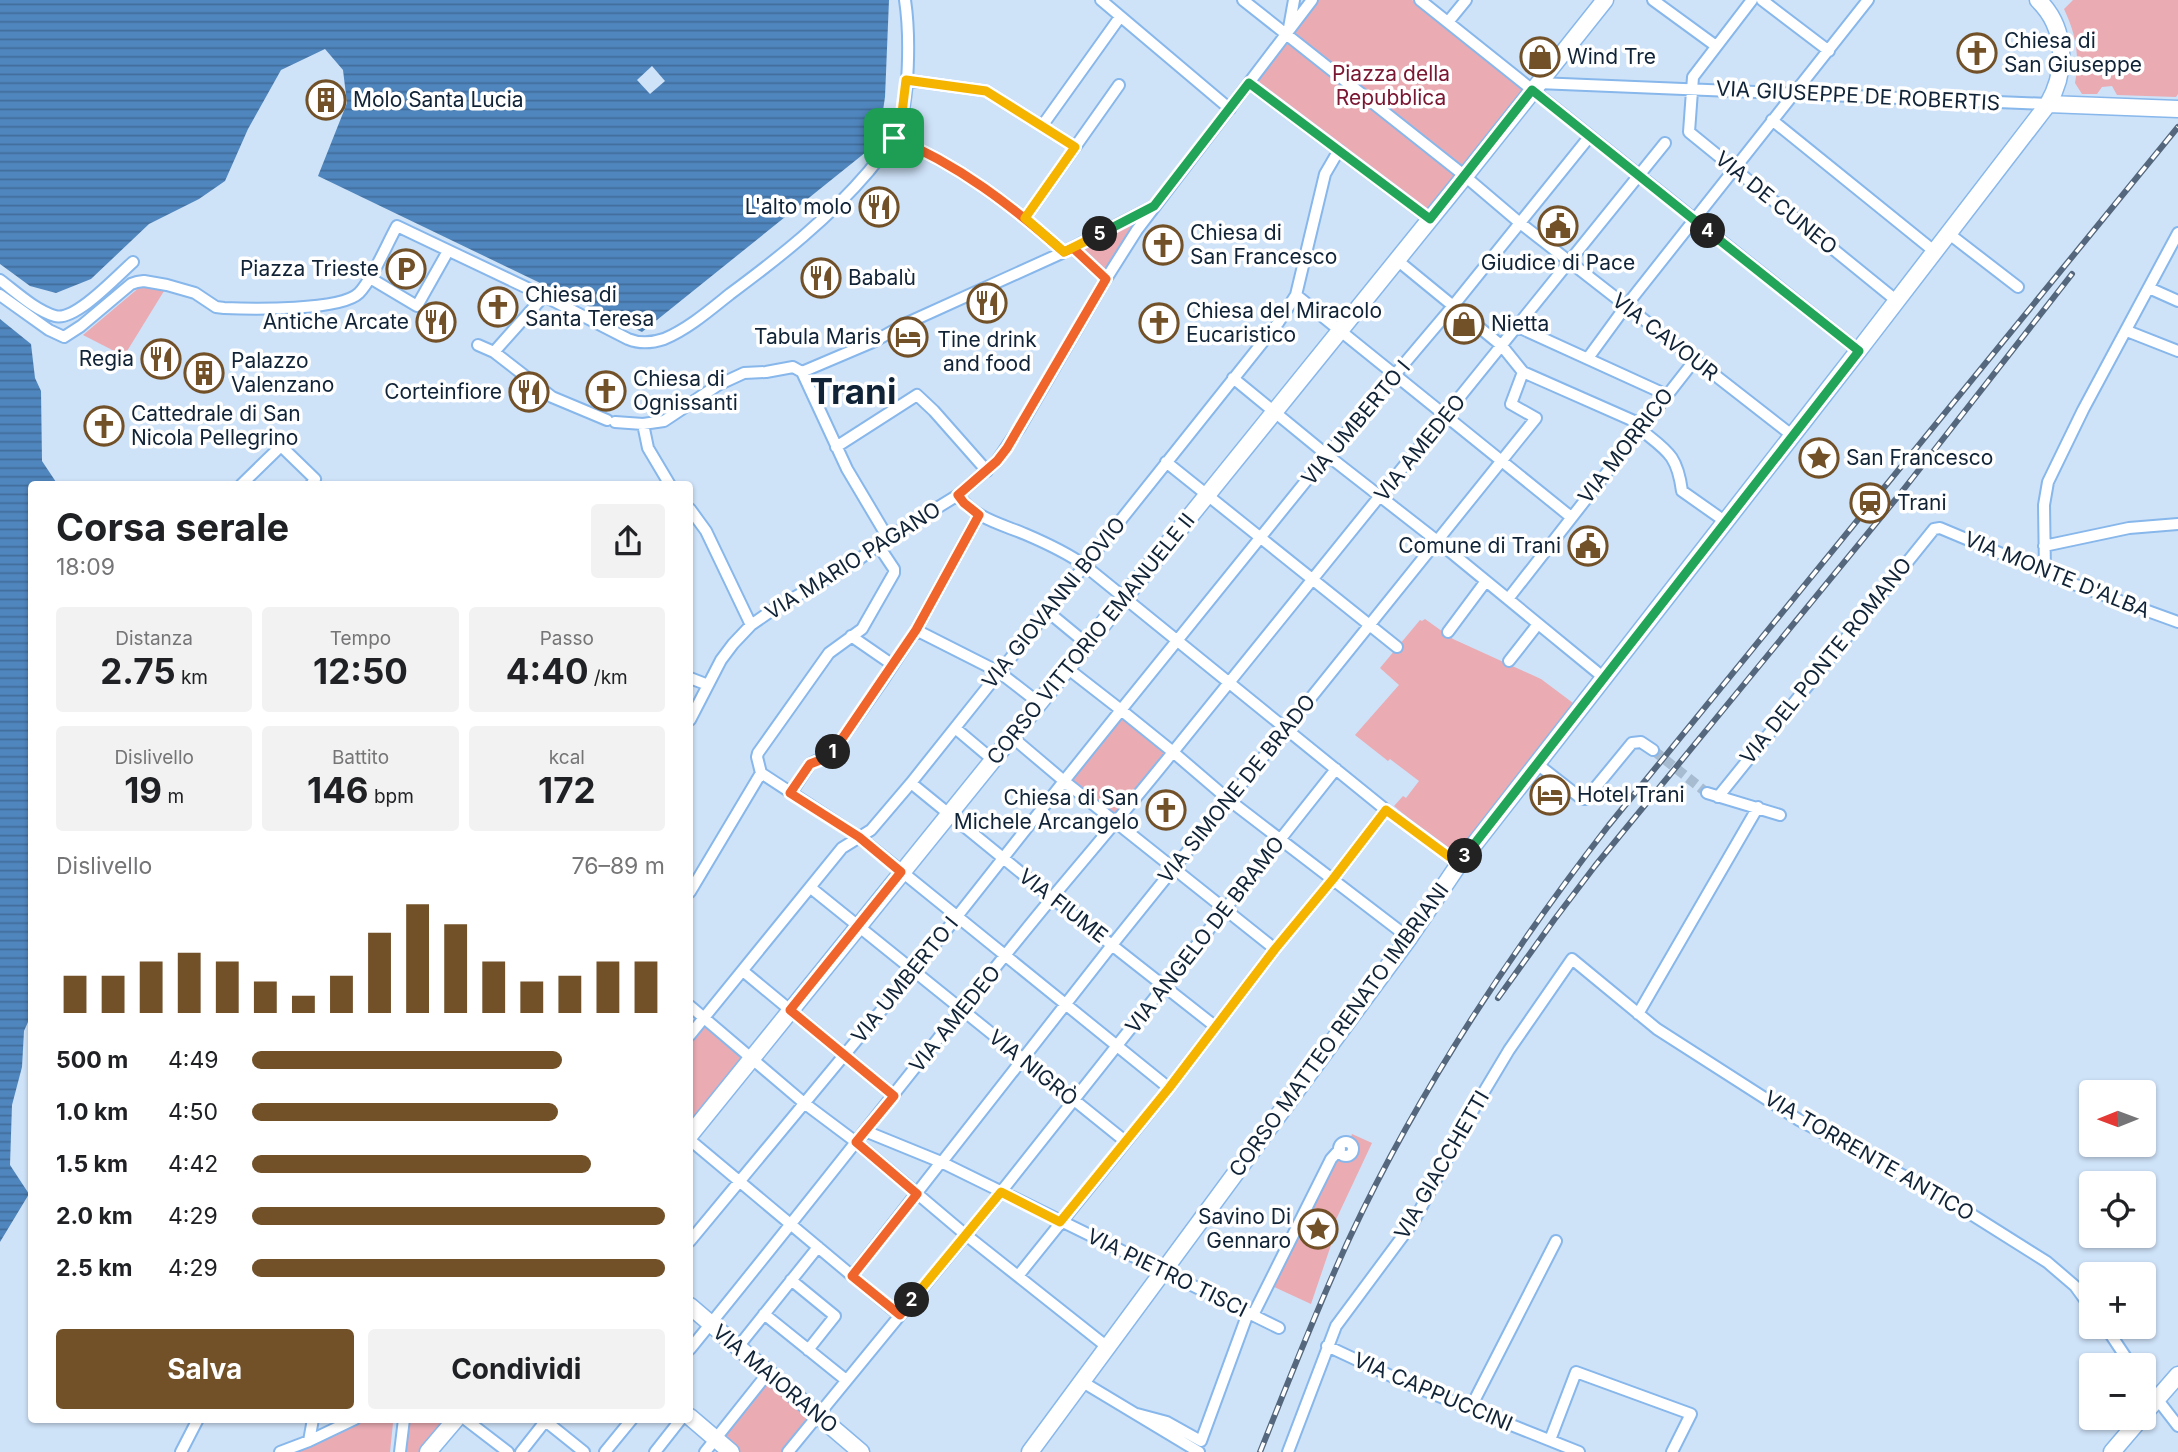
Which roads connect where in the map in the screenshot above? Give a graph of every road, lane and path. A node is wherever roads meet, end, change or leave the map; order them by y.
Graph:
1 (905, 0) edge
2 (1101, 0) edge
3 (1243, 0) edge
4 (1294, 0) edge
5 (1311, 0) edge
6 (1420, 0) edge
7 (1466, 0) edge
8 (1605, 0) edge
9 (1653, 0) edge
10 (1752, 0) edge
11 (1762, 0) edge
12 (1868, 0) edge
13 (2038, 0) edge
14 (1120, 17) junction
15 (1448, 22) junction
16 (1287, 33) junction
17 (1716, 46) junction
18 (1829, 51) junction
19 (906, 80) junction
20 (1249, 83) junction
21 (1119, 85) dead end
22 (1535, 86) junction
23 (1692, 88) junction
24 (1793, 94) junction
25 (2048, 104) junction
26 (1230, 109) junction
27 (2178, 109) edge
28 (1772, 120) junction
29 (1042, 126) junction
30 (1590, 136) junction
31 (894, 138) junction
32 (1665, 143) dead end
33 (1075, 147) junction
34 (1339, 150) junction
35 (1734, 169) junction
36 (1640, 175) junction
37 (1465, 176) junction
38 (1154, 206) junction
39 (1025, 218) junction
40 (1430, 219) junction
41 (1694, 220) junction
42 (1520, 223) junction
43 (1948, 233) junction
44 (2178, 233) edge
45 (1068, 250) junction
46 (448, 251) junction
47 (1934, 251) junction
48 (1397, 260) junction
49 (133, 262) dead end
50 (1569, 262) junction
51 (370, 278) junction
52 (1106, 279) junction
53 (0, 280) edge
54 (2018, 287) dead end
55 (2149, 288) junction
56 (0, 295) edge
57 (1296, 295) junction
58 (544, 296) junction
59 (1896, 301) junction
60 (2178, 301) edge
61 (1453, 306) junction
62 (1626, 306) junction
63 (1518, 327) junction
64 (1340, 331) junction
65 (2127, 331) junction
66 (478, 345) dead end
67 (1502, 346) junction
68 (1859, 351) junction
69 (2178, 351) edge
70 (494, 352) junction
71 (1588, 358) junction
72 (1694, 361) junction
73 (802, 372) junction
74 (1523, 372) junction
75 (1394, 376) junction
76 (1233, 378) junction
77 (1667, 395) junction
78 (1273, 411) junction
79 (1445, 415) junction
80 (643, 424) junction
81 (1642, 427) junction
82 (1793, 436) junction
83 (836, 447) junction
84 (1327, 455) junction
85 (1501, 461) junction
86 (1166, 462) junction
87 (987, 471) junction
88 (245, 481) edge
89 (312, 481) edge
90 (668, 481) edge
91 (958, 495) junction
92 (1208, 495) junction
93 (1380, 497) junction
94 (693, 513) edge
95 (979, 515) junction
96 (1571, 517) junction
97 (1726, 522) junction
98 (2178, 524) edge
99 (1937, 528) joint
100 (1262, 538) junction
101 (1436, 540) junction
102 (883, 541) junction
103 (2044, 545) junction
104 (1084, 565) junction
105 (2045, 572) junction
106 (1312, 580) junction
107 (1486, 581) junction
108 (1124, 596) junction
109 (1508, 599) junction
110 (1047, 611) junction
111 (2178, 622) edge
112 (1538, 624) junction
113 (751, 625) junction
114 (1368, 625) junction
115 (916, 630) junction
116 (1448, 632) dead end
117 (850, 636) junction
118 (1177, 640) junction
119 (1087, 644) junction
120 (1397, 648) dead end
121 (1509, 661) dead end
122 (893, 665) junction
123 (1067, 668) junction
124 (999, 672) junction
125 (1603, 677) junction
126 (693, 679) edge
127 (1229, 682) junction
128 (708, 685) junction
129 (1040, 703) junction
130 (1121, 710) junction
131 (693, 714) edge
132 (955, 729) junction
133 (1287, 729) junction
134 (1012, 737) junction
135 (1653, 750) tunnel mouth
136 (1173, 752) junction
137 (993, 760) junction
138 (1536, 763) junction
139 (1336, 769) junction
140 (761, 773) junction
141 (1064, 781) junction
142 (911, 783) junction
143 (790, 793) junction
144 (1229, 800) junction
145 (1758, 807) junction
146 (1386, 810) junction
147 (949, 814) junction
148 (1780, 815) dead end
149 (1116, 822) junction
150 (859, 837) junction
151 (1280, 839) junction
152 (1002, 857) junction
153 (1459, 864) junction
154 (1174, 867) junction
155 (901, 872) junction
156 (1333, 879) junction
157 (693, 887) edge
158 (811, 888) junction
159 (1052, 898) junction
160 (1225, 909) junction
161 (956, 916) junction
162 (858, 927) junction
163 (1409, 938) junction
164 (1112, 944) junction
165 (1275, 949) junction
166 (1006, 956) junction
167 (1572, 959) joint
168 (743, 971) junction
169 (914, 971) junction
170 (1164, 985) junction
171 (1066, 1004) junction
172 (693, 1009) edge
173 (790, 1010) junction
174 (962, 1010) junction
175 (1638, 1014) junction
176 (704, 1018) junction
177 (1216, 1027) junction
178 (693, 1031) edge
179 (1117, 1046) junction
180 (844, 1055) junction
181 (751, 1058) junction
182 (1022, 1059) junction
183 (1169, 1088) junction
184 (894, 1096) junction
185 (1073, 1100) junction
186 (804, 1103) junction
187 (693, 1131) edge
188 (866, 1131) junction
189 (1125, 1141) junction
190 (856, 1142) junction
191 (693, 1143) edge
192 (1339, 1149) dead end
193 (942, 1162) junction
194 (739, 1181) junction
195 (1001, 1192) junction
196 (917, 1194) junction
197 (1060, 1222) junction
198 (792, 1225) junction
199 (966, 1235) junction
200 (693, 1237) edge
201 (1556, 1241) dead end
202 (818, 1247) junction
203 (1163, 1270) junction
204 (852, 1276) junction
205 (1018, 1276) junction
206 (791, 1280) junction
207 (2079, 1292) edge
208 (693, 1309) edge
209 (764, 1314) junction
210 (1251, 1314) junction
211 (900, 1315) junction
212 (710, 1324) junction
213 (1279, 1328) dead end
214 (693, 1345) edge
215 (1106, 1346) junction
216 (1327, 1346) junction
217 (738, 1347) junction
218 (808, 1350) junction
219 (768, 1373) junction
220 (2178, 1375) edge
221 (846, 1380) junction
222 (1082, 1381) junction
223 (2157, 1398) joint
224 (1470, 1409) junction
225 (818, 1415) junction
226 (693, 1420) edge
227 (196, 1423) edge
228 (312, 1423) edge
229 (347, 1423) edge
230 (404, 1423) edge
231 (453, 1423) edge
232 (470, 1423) edge
233 (543, 1423) edge
234 (549, 1423) edge
235 (629, 1423) edge
236 (678, 1423) edge
237 (2178, 1426) edge
238 (2130, 1430) edge
239 (716, 1439) junction
240 (1549, 1440) junction
241 (309, 1441) junction
242 (1200, 1446) edge
243 (181, 1452) edge
244 (280, 1452) edge
245 (400, 1452) edge
246 (428, 1452) edge
247 (508, 1452) edge
248 (521, 1452) edge
249 (584, 1452) edge
250 (605, 1452) edge
251 (655, 1452) edge
252 (705, 1452) edge
253 (731, 1452) edge
254 (788, 1452) edge
255 (862, 1452) edge
256 (1030, 1452) edge
257 (1288, 1452) edge
258 (1579, 1452) edge
259 (1672, 1452) edge
260 (2112, 1452) edge

1 - 19 street
2 - 14 street
3 - 16 street, VIA CAVOUR
4 - 16 street
5 - 16 street
6 - 15 street
7 - 15 street
8 - 22 street
9 - 17 street
10 - 17 street
11 - 18 street
12 - 18 street
13 - 25 street, CORSO MATTEO RENATO IMBRIANI
14 - 26 street
14 - 29 street
15 - 22 street
16 - 20 street
16 - 37 street, VIA CAVOUR
17 - 23 street
18 - 24 street
19 - 29 street
19 - 31 street
20 - 26 street
20 - 34 street
21 - 33 street
22 - 23 street, VIA GIUSEPPE DE ROBERTIS
22 - 30 street
22 - 37 street
23 - 24 street, VIA GIUSEPPE DE ROBERTIS
23 - 35 street, VIA DE CUNEO
24 - 25 street, VIA GIUSEPPE DE ROBERTIS
24 - 28 street
25 - 27 street, VIA GIUSEPPE DE ROBERTIS
25 - 43 street, CORSO MATTEO RENATO IMBRIANI
26 - 38 street
28 - 35 street
28 - 47 street
29 - 33 street
30 - 36 street
30 - 42 street, VIA UMBERTO I
31 - 39 street
31 - 58 street
32 - 36 street, VIA AMEDEO
33 - 39 street
34 - 40 street
34 - 57 street, VIA GIOVANNI BOVIO
35 - 41 street
35 - 59 street, VIA DE CUNEO
36 - 41 street
36 - 50 street, VIA AMEDEO
37 - 40 street
37 - 42 street, VIA CAVOUR
38 - 45 street
38 - 52 street, VIA MARIO PAGANO
39 - 45 street
40 - 48 street, CORSO VITTORIO EMANUELE II
41 - 62 street
41 - 68 street
42 - 50 street, VIA CAVOUR
42 - 61 street, VIA UMBERTO I
43 - 47 street, CORSO MATTEO RENATO IMBRIANI
43 - 54 street
44 - 55 street
45 - 52 street
45 - 73 street
46 - 51 street
46 - 51 street
46 - 58 street
47 - 59 street, CORSO MATTEO RENATO IMBRIANI
48 - 61 street
48 - 64 street, CORSO VITTORIO EMANUELE II
49 - 53 street
50 - 62 street, VIA CAVOUR
50 - 63 street, VIA AMEDEO
51 - 56 street
52 - 87 street, VIA MARIO PAGANO
55 - 60 street
55 - 65 street
57 - 64 street
57 - 76 street, VIA GIOVANNI BOVIO
58 - 70 street
59 - 68 street, CORSO MATTEO RENATO IMBRIANI
61 - 67 street
61 - 75 street, VIA UMBERTO I
62 - 71 street
62 - 72 street, VIA CAVOUR
63 - 67 street, VIA AMEDEO
63 - 71 street
64 - 75 street
64 - 78 street, CORSO VITTORIO EMANUELE II
65 - 69 street
65 - 103 street
66 - 70 street
67 - 74 street
67 - 79 street, VIA AMEDEO
68 - 82 street, CORSO MATTEO RENATO IMBRIANI
70 - 80 street
71 - 77 street
72 - 77 street, VIA MORRICO
72 - 82 street, VIA CAVOUR
73 - 80 street
73 - 83 street
74 - 81 street
74 - 85 street, VIA SIMONE DE BRADO
75 - 79 street
75 - 84 street, VIA UMBERTO I
76 - 78 street
76 - 86 street, VIA GIOVANNI BOVIO
77 - 81 street, VIA MORRICO
78 - 84 street
78 - 92 street, CORSO VITTORIO EMANUELE II
79 - 85 street
79 - 93 street, VIA AMEDEO
80 - 90 street
81 - 96 street, VIA MORRICO
81 - 97 street
82 - 97 street, CORSO MATTEO RENATO IMBRIANI
83 - 87 street
83 - 102 street
84 - 93 street
84 - 100 street, VIA UMBERTO I
85 - 96 street
85 - 101 street, VIA SIMONE DE BRADO
86 - 92 street
86 - 104 street, VIA GIOVANNI BOVIO
87 - 91 street, VIA MARIO PAGANO
88 - 89 street
91 - 95 street
91 - 102 street, VIA MARIO PAGANO
92 - 100 street
92 - 108 street, CORSO VITTORIO EMANUELE II
93 - 101 street
93 - 106 street, VIA AMEDEO
94 - 113 street
95 - 104 street
95 - 115 street
96 - 109 street, VIA MORRICO
97 - 125 street, CORSO MATTEO RENATO IMBRIANI
98 - 103 street
99 - 105 street, VIA MONTE D'ALBA
99 - 145 street, VIA DEL PONTE ROMANO
100 - 106 street
100 - 118 street, VIA UMBERTO I
101 - 107 street
101 - 114 street, VIA SIMONE DE BRADO
102 - 113 street, VIA MARIO PAGANO
102 - 117 street
103 - 105 street
104 - 108 street
104 - 110 street, VIA GIOVANNI BOVIO
105 - 111 street, VIA MONTE D'ALBA
106 - 114 street
106 - 127 street, VIA AMEDEO
107 - 109 street
107 - 116 street
108 - 118 street
108 - 119 street, CORSO VITTORIO EMANUELE II
109 - 112 street
110 - 119 street
110 - 124 street, VIA GIOVANNI BOVIO
112 - 121 street
112 - 125 street
113 - 128 street, VIA MARIO PAGANO
114 - 120 street
114 - 133 street, VIA SIMONE DE BRADO
115 - 122 street
115 - 124 street
117 - 122 street
117 - 140 street
118 - 127 street
118 - 130 street, VIA UMBERTO I
119 - 123 street, CORSO VITTORIO EMANUELE II
122 - 143 street
123 - 129 street, CORSO VITTORIO EMANUELE II
123 - 130 street
124 - 129 street
124 - 132 street, VIA GIOVANNI BOVIO
125 - 138 street, CORSO MATTEO RENATO IMBRIANI
126 - 128 street
127 - 133 street
127 - 136 street, VIA AMEDEO
128 - 131 street, VIA MARIO PAGANO
129 - 134 street, CORSO VITTORIO EMANUELE II
130 - 136 street
130 - 141 street, VIA UMBERTO I
132 - 137 street
132 - 142 street, VIA GIOVANNI BOVIO
133 - 139 street
133 - 144 street, VIA SIMONE DE BRADO
134 - 137 street, CORSO VITTORIO EMANUELE II
134 - 141 street
135 - 138 street
136 - 144 street
136 - 149 street, VIA AMEDEO
137 - 147 street, CORSO VITTORIO EMANUELE II
138 - 153 street, CORSO MATTEO RENATO IMBRIANI
139 - 146 street
139 - 151 street, VIA ANGELO DE BRAMO
140 - 143 street
140 - 157 street
141 - 149 street
141 - 152 street, VIA UMBERTO I
142 - 147 street, VIA FIUME
142 - 150 street, VIA GIOVANNI BOVIO
143 - 150 street
144 - 151 street
144 - 154 street, VIA SIMONE DE BRADO
145 - 148 street
145 - 175 street
146 - 153 street
146 - 156 street
147 - 152 street, VIA FIUME
147 - 155 street, CORSO VITTORIO EMANUELE II
149 - 154 street
149 - 159 street, VIA AMEDEO
150 - 155 street
150 - 158 street, VIA GIOVANNI BOVIO
151 - 156 street
151 - 160 street, VIA ANGELO DE BRAMO
152 - 159 street, VIA FIUME
152 - 161 street, VIA UMBERTO I
153 - 163 street, CORSO MATTEO RENATO IMBRIANI
154 - 160 street
154 - 164 street, VIA SIMONE DE BRADO
155 - 161 street
155 - 162 street, CORSO VITTORIO EMANUELE II
156 - 163 street
156 - 165 street
158 - 162 street, VIA NIGRÒ
158 - 168 street, VIA GIOVANNI BOVIO
159 - 164 street, VIA FIUME
159 - 166 street, VIA AMEDEO
160 - 165 street
160 - 170 street, VIA ANGELO DE BRAMO
161 - 166 street
161 - 169 street, VIA UMBERTO I
162 - 169 street, VIA NIGRÒ
162 - 173 street, CORSO VITTORIO EMANUELE II
163 - 203 street, CORSO MATTEO RENATO IMBRIANI
164 - 170 street, VIA FIUME
164 - 171 street, VIA SIMONE DE BRADO
165 - 177 street
166 - 171 street
166 - 174 street, VIA AMEDEO
167 - 175 street, VIA TORRENTE ANTICO
167 - 216 street, VIA GIACCHETTI
168 - 173 street
168 - 176 street, VIA GIOVANNI BOVIO
169 - 174 street, VIA NIGRÒ
169 - 180 street, VIA UMBERTO I
170 - 177 street, VIA FIUME
170 - 179 street, VIA ANGELO DE BRAMO
171 - 179 street
171 - 182 street, VIA SIMONE DE BRADO
172 - 176 street
173 - 180 street
173 - 181 street, CORSO VITTORIO EMANUELE II
174 - 182 street, VIA NIGRÒ
174 - 184 street, VIA AMEDEO
175 - 207 street, VIA TORRENTE ANTICO
176 - 178 street, VIA GIOVANNI BOVIO
176 - 181 street
177 - 183 street
179 - 183 street
179 - 185 street, VIA ANGELO DE BRAMO
180 - 184 street
180 - 186 street, VIA UMBERTO I
181 - 186 street
181 - 187 street, CORSO VITTORIO EMANUELE II
182 - 185 street, VIA NIGRÒ
182 - 193 street, VIA SIMONE DE BRADO
183 - 189 street
184 - 188 street, VIA AMEDEO
185 - 189 street, VIA NIGRÒ
185 - 195 street, VIA ANGELO DE BRAMO
186 - 190 street
186 - 194 street, VIA UMBERTO I
188 - 190 street, VIA AMEDEO
188 - 193 street, VIA PIETRO TISCI
189 - 197 street
190 - 196 street
190 - 198 street, VIA AMEDEO
191 - 194 street
192 - 210 street
193 - 195 street, VIA PIETRO TISCI
193 - 196 street, VIA SIMONE DE BRADO
194 - 198 street
194 - 200 street, VIA UMBERTO I
195 - 197 street, VIA PIETRO TISCI
195 - 199 street, VIA ANGELO DE BRAMO
196 - 199 street
196 - 204 street, VIA SIMONE DE BRADO
197 - 203 street, VIA PIETRO TISCI
197 - 205 street
198 - 202 street
198 - 212 street, VIA AMEDEO
199 - 205 street
199 - 211 street, VIA ANGELO DE BRAMO
201 - 224 street
202 - 204 street
202 - 206 street
203 - 210 street, VIA PIETRO TISCI
203 - 215 street, CORSO MATTEO RENATO IMBRIANI
204 - 211 street
205 - 215 street
206 - 209 street
206 - 218 street
208 - 212 street, VIA MAIORANO
209 - 217 street
209 - 218 street
210 - 213 street, VIA PIETRO TISCI
210 - 242 street
211 - 221 street, VIA ANGELO DE BRAMO
212 - 214 street, VIA AMEDEO
212 - 217 street, VIA MAIORANO
215 - 222 street, CORSO MATTEO RENATO IMBRIANI
216 - 224 street, VIA CAPPUCCINI
216 - 257 street, VIA GIACCHETTI
217 - 219 street, VIA MAIORANO
218 - 221 street
219 - 225 street, VIA MAIORANO
219 - 239 street
220 - 223 street
221 - 225 street, VIA ANGELO DE BRAMO
222 - 242 street
222 - 256 street, CORSO MATTEO RENATO IMBRIANI
223 - 237 street
224 - 240 street, VIA CAPPUCCINI
225 - 254 street, VIA ANGELO DE BRAMO
225 - 255 street, VIA MAIORANO
226 - 239 street
227 - 243 street
228 - 241 street
229 - 241 street
230 - 245 street
231 - 246 street
232 - 247 street
233 - 248 street
234 - 249 street
235 - 250 street
236 - 251 street
238 - 260 street
239 - 252 street
239 - 253 street
240 - 258 street, VIA CAPPUCCINI
240 - 259 street
241 - 244 street

